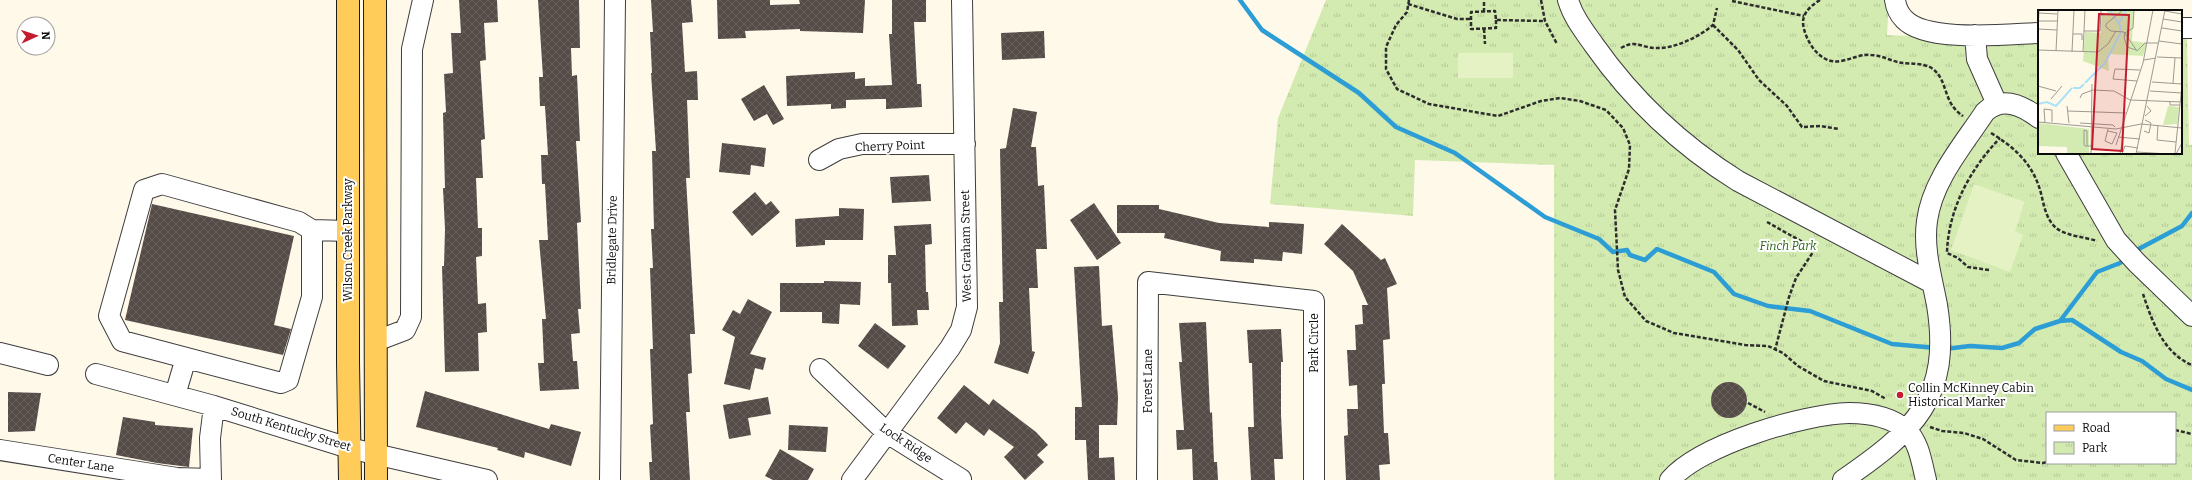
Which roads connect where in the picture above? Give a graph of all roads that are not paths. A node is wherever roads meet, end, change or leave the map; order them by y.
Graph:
1 (348, 0) edge
2 (375, 0) edge
3 (423, 0) edge
4 (615, 0) edge
5 (962, 0) edge
6 (1568, 0) edge
7 (1897, 6) edge
8 (2038, 33) edge
9 (1975, 35) junction
10 (1997, 104) junction
11 (2038, 117) edge
12 (965, 144) junction
13 (2067, 154) edge
14 (819, 160) dead end
15 (312, 230) junction
16 (348, 231) junction
17 (1148, 282) joint
18 (1932, 284) junction
19 (2192, 316) edge
20 (376, 341) junction
21 (0, 353) edge
22 (186, 358) junction
23 (48, 365) dead end
24 (820, 369) dead end
25 (96, 374) dead end
26 (175, 395) junction
27 (214, 406) junction
28 (1907, 430) junction
29 (888, 433) junction
30 (349, 448) junction
31 (0, 450) edge
32 (376, 454) junction
33 (211, 479) edge
34 (961, 479) edge
35 (350, 480) edge
36 (376, 480) edge
37 (487, 480) edge
38 (610, 480) edge
39 (852, 480) edge
40 (1147, 480) edge
41 (1314, 480) edge
42 (1670, 480) edge
43 (1843, 480) edge
44 (1926, 480) edge

1 - 16 main road, Wilson Creek Parkway
2 - 20 main road
3 - 20 street
4 - 38 street, Bridlegate Drive
5 - 12 street, West Graham Street
6 - 18 street
7 - 9 street
8 - 9 street
9 - 10 street
10 - 11 street
10 - 18 street
12 - 14 street, Cherry Point
12 - 29 street, West Graham Street
13 - 19 street
15 - 16 street
15 - 22 street
15 - 22 street
16 - 30 main road, Wilson Creek Parkway
17 - 40 street, Forest Lane
17 - 41 street, Park Circle
18 - 28 street
20 - 32 main road
21 - 23 street
22 - 26 street
24 - 29 street, Lock Ridge
25 - 26 street, South Kentucky Street
26 - 27 street, South Kentucky Street
27 - 30 street, South Kentucky Street
27 - 33 street
28 - 42 street
28 - 43 street
28 - 44 street
29 - 34 street, Lock Ridge
29 - 39 street, West Graham Street
30 - 32 street, South Kentucky Street
30 - 35 main road, Wilson Creek Parkway
31 - 33 street, Center Lane
32 - 36 main road
32 - 37 street, South Kentucky Street

